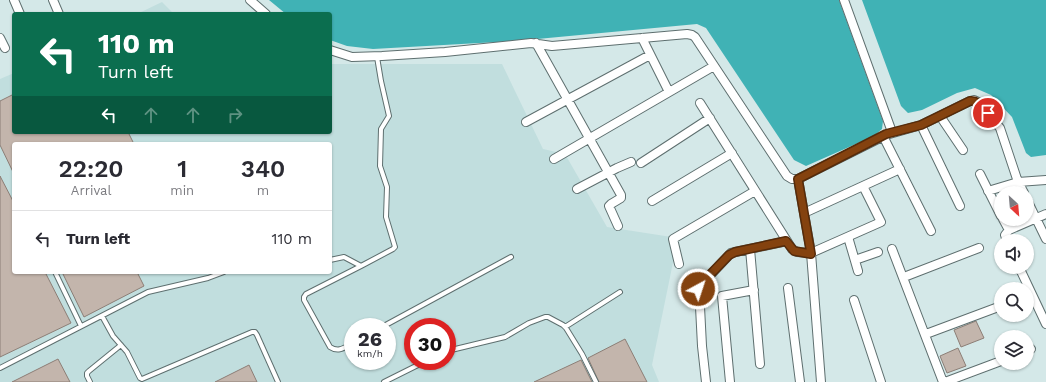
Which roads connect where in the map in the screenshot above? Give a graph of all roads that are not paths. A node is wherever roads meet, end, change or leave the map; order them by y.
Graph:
1 (14, 0) edge
2 (53, 0) edge
3 (250, 0) edge
4 (844, 0) edge
5 (19, 12) edge
6 (58, 12) edge
7 (264, 12) edge
8 (0, 38) edge
9 (642, 38) junction
10 (536, 43) junction
11 (5, 48) dead end
12 (332, 51) edge
13 (650, 55) junction
14 (377, 56) junction
15 (714, 66) junction
16 (669, 92) junction
17 (568, 100) junction
18 (700, 103) dead end
19 (940, 116) junction
20 (710, 118) junction
21 (526, 122) dead end
22 (921, 125) junction
23 (892, 132) junction
24 (883, 136) junction
25 (590, 138) junction
26 (963, 150) dead end
27 (732, 153) junction
28 (554, 159) dead end
29 (631, 162) dead end
30 (641, 163) dead end
31 (900, 169) junction
32 (608, 172) junction
33 (980, 174) dead end
34 (798, 179) junction
35 (1046, 180) edge
36 (1018, 182) junction
37 (863, 186) junction
38 (1020, 186) edge
39 (577, 189) dead end
40 (755, 191) junction
41 (988, 191) junction
42 (652, 201) dead end
43 (994, 203) edge
44 (960, 206) dead end
45 (804, 213) junction
46 (1034, 214) edge
47 (1046, 214) edge
48 (1036, 218) junction
49 (618, 226) dead end
50 (1007, 226) edge
51 (1009, 230) junction
52 (931, 231) dead end
53 (1006, 234) edge
54 (848, 237) junction
55 (1046, 239) edge
56 (786, 241) junction
57 (978, 248) dead end
58 (750, 249) junction
59 (892, 249) dead end
60 (878, 252) dead end
61 (811, 254) junction
62 (510, 257) dead end
63 (332, 260) edge
64 (855, 260) junction
65 (679, 264) dead end
66 (361, 266) junction
67 (858, 271) dead end
68 (56, 274) edge
69 (218, 274) edge
70 (1022, 274) edge
71 (904, 277) junction
72 (788, 288) dead end
73 (754, 290) junction
74 (620, 292) dead end
75 (854, 300) dead end
76 (994, 309) edge
77 (102, 316) junction
78 (396, 319) edge
79 (1046, 324) edge
80 (81, 326) junction
81 (565, 327) junction
82 (926, 334) junction
83 (121, 345) junction
84 (344, 348) edge
85 (456, 349) edge
86 (760, 364) dead end
87 (994, 364) edge
88 (0, 368) edge
89 (408, 370) edge
90 (90, 382) edge
91 (278, 382) edge
92 (384, 382) edge
93 (596, 382) edge
94 (706, 382) edge
95 (730, 382) edge
96 (800, 382) edge
97 (821, 382) edge
98 (881, 382) edge
99 (944, 382) edge

1 - 5 street
2 - 6 street
3 - 7 street
4 - 23 street
8 - 11 street
9 - 10 street
9 - 13 street
9 - 15 street
10 - 14 street
10 - 17 street
12 - 14 street
13 - 16 street
13 - 17 street
14 - 66 lane
15 - 16 street
15 - 34 street
16 - 25 street
17 - 21 street
17 - 25 street
18 - 20 street
19 - 22 street
19 - 26 street
19 - 36 street
20 - 27 street
20 - 30 street
22 - 23 street
22 - 44 street
23 - 24 street
24 - 31 street
24 - 34 street
25 - 28 street
25 - 32 street
27 - 40 street
27 - 42 street
29 - 32 street
31 - 37 street
31 - 52 street
32 - 39 street
32 - 49 street
33 - 41 street
34 - 45 street
35 - 36 street
36 - 38 street
36 - 41 street
37 - 45 street
37 - 54 street
40 - 56 street
40 - 65 street
41 - 43 street
45 - 61 street
46 - 48 street
47 - 48 street
48 - 51 street
48 - 55 street
50 - 51 street
51 - 53 street
54 - 61 street
54 - 64 street
56 - 58 street
56 - 61 street
57 - 71 street
58 - 73 street
58 - 94 street
59 - 71 street
60 - 64 street
61 - 97 street
62 - 78 lane
63 - 66 lane
64 - 67 street
66 - 84 lane
68 - 80 lane
69 - 77 lane
70 - 79 street
71 - 82 street
72 - 96 street
73 - 86 street
73 - 95 street
74 - 81 lane
75 - 98 street
76 - 82 street
77 - 80 lane
77 - 83 lane
80 - 88 lane
81 - 85 lane
81 - 93 lane
82 - 99 street
83 - 90 lane
83 - 91 lane
87 - 99 street
89 - 92 lane

